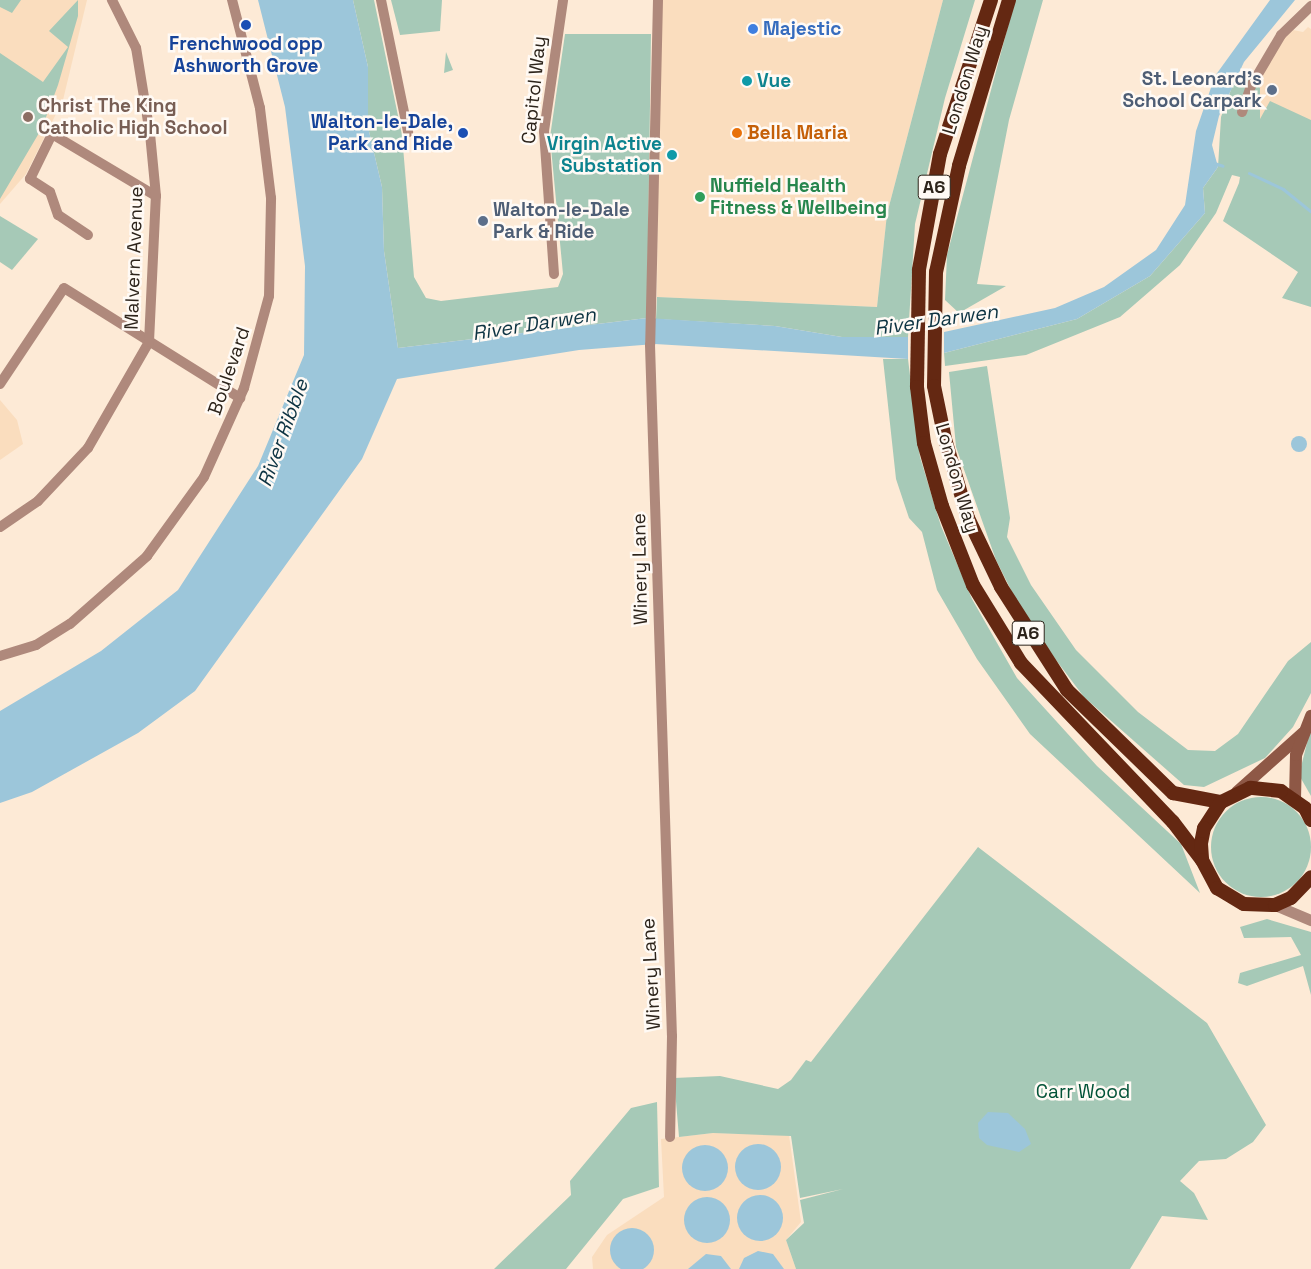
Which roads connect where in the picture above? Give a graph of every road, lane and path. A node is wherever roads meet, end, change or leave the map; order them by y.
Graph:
1 (112, 0) edge
2 (232, 0) edge
3 (381, 0) edge
4 (563, 0) edge
5 (658, 0) edge
6 (991, 0) edge
7 (1009, 0) edge
8 (1311, 6) edge
9 (1242, 112) dead end
10 (408, 132) dead end
11 (156, 196) junction
12 (88, 235) dead end
13 (554, 274) dead end
14 (149, 342) junction
15 (0, 384) edge
16 (240, 398) junction
17 (0, 527) edge
18 (1, 657) edge
19 (1311, 716) edge
20 (1303, 733) junction
21 (1235, 793) junction
22 (1221, 802) junction
23 (1306, 810) edge
24 (1202, 860) junction
25 (1311, 877) edge
26 (1275, 905) junction
27 (1311, 920) edge
28 (670, 1137) dead end

1 - 11 street, Malvern Avenue
2 - 16 street, Boulevard
3 - 10 street
4 - 13 street, Capitol Way
5 - 28 street, Winery Lane
6 - 24 highway, London Way / A6
7 - 22 highway, London Way / A6
8 - 9 street
11 - 12 street
11 - 14 street, Malvern Avenue
14 - 15 street
14 - 16 street
14 - 17 street, Malvern Avenue
16 - 18 street, Boulevard
19 - 20 main road
20 - 21 main road
20 - 23 main road
21 - 22 highway
21 - 23 highway
22 - 24 highway
24 - 26 highway, A6
25 - 26 highway
26 - 27 street

